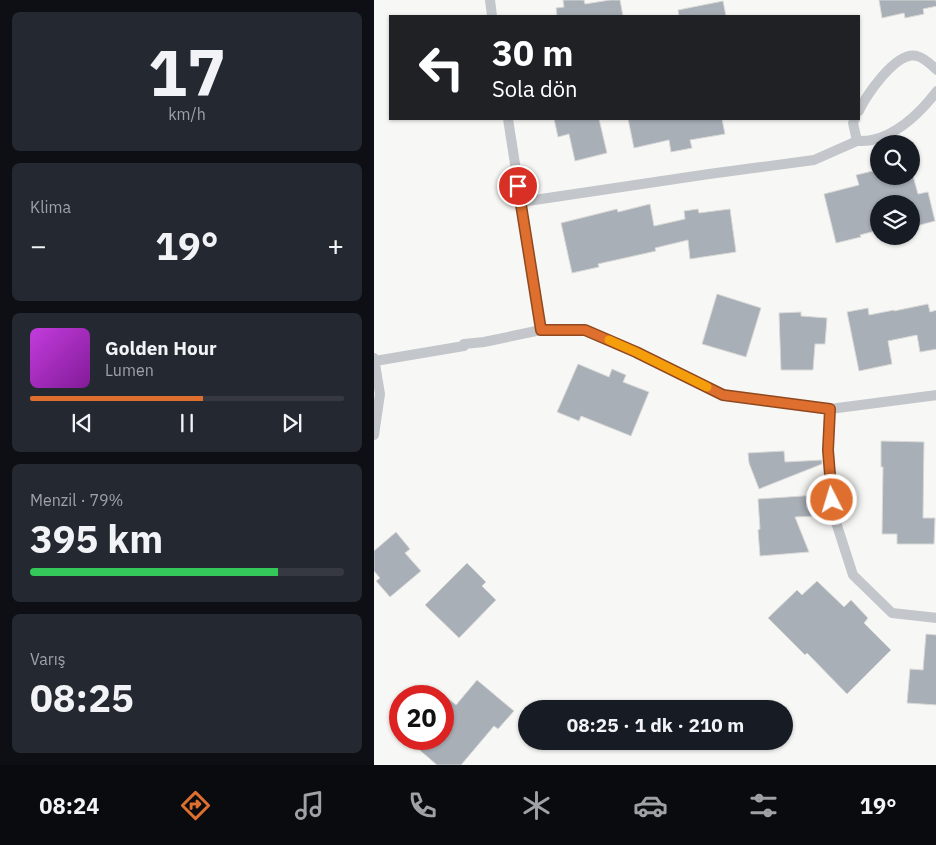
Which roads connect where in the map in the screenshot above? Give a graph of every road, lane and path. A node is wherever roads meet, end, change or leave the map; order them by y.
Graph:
1 (490, 0) edge
2 (492, 15) edge
3 (936, 70) edge
4 (936, 91) edge
5 (860, 109) edge
6 (508, 120) edge
7 (854, 120) edge
8 (857, 141) junction
9 (521, 202) junction
10 (541, 330) junction
11 (374, 359) edge
12 (936, 395) edge
13 (830, 409) junction
14 (374, 435) edge
15 (936, 618) edge

1 - 2 lane
3 - 5 lane
4 - 8 lane
6 - 9 lane
7 - 8 lane
8 - 9 lane
9 - 10 lane
10 - 11 lane
10 - 13 lane
11 - 14 lane
12 - 13 lane
13 - 15 lane

